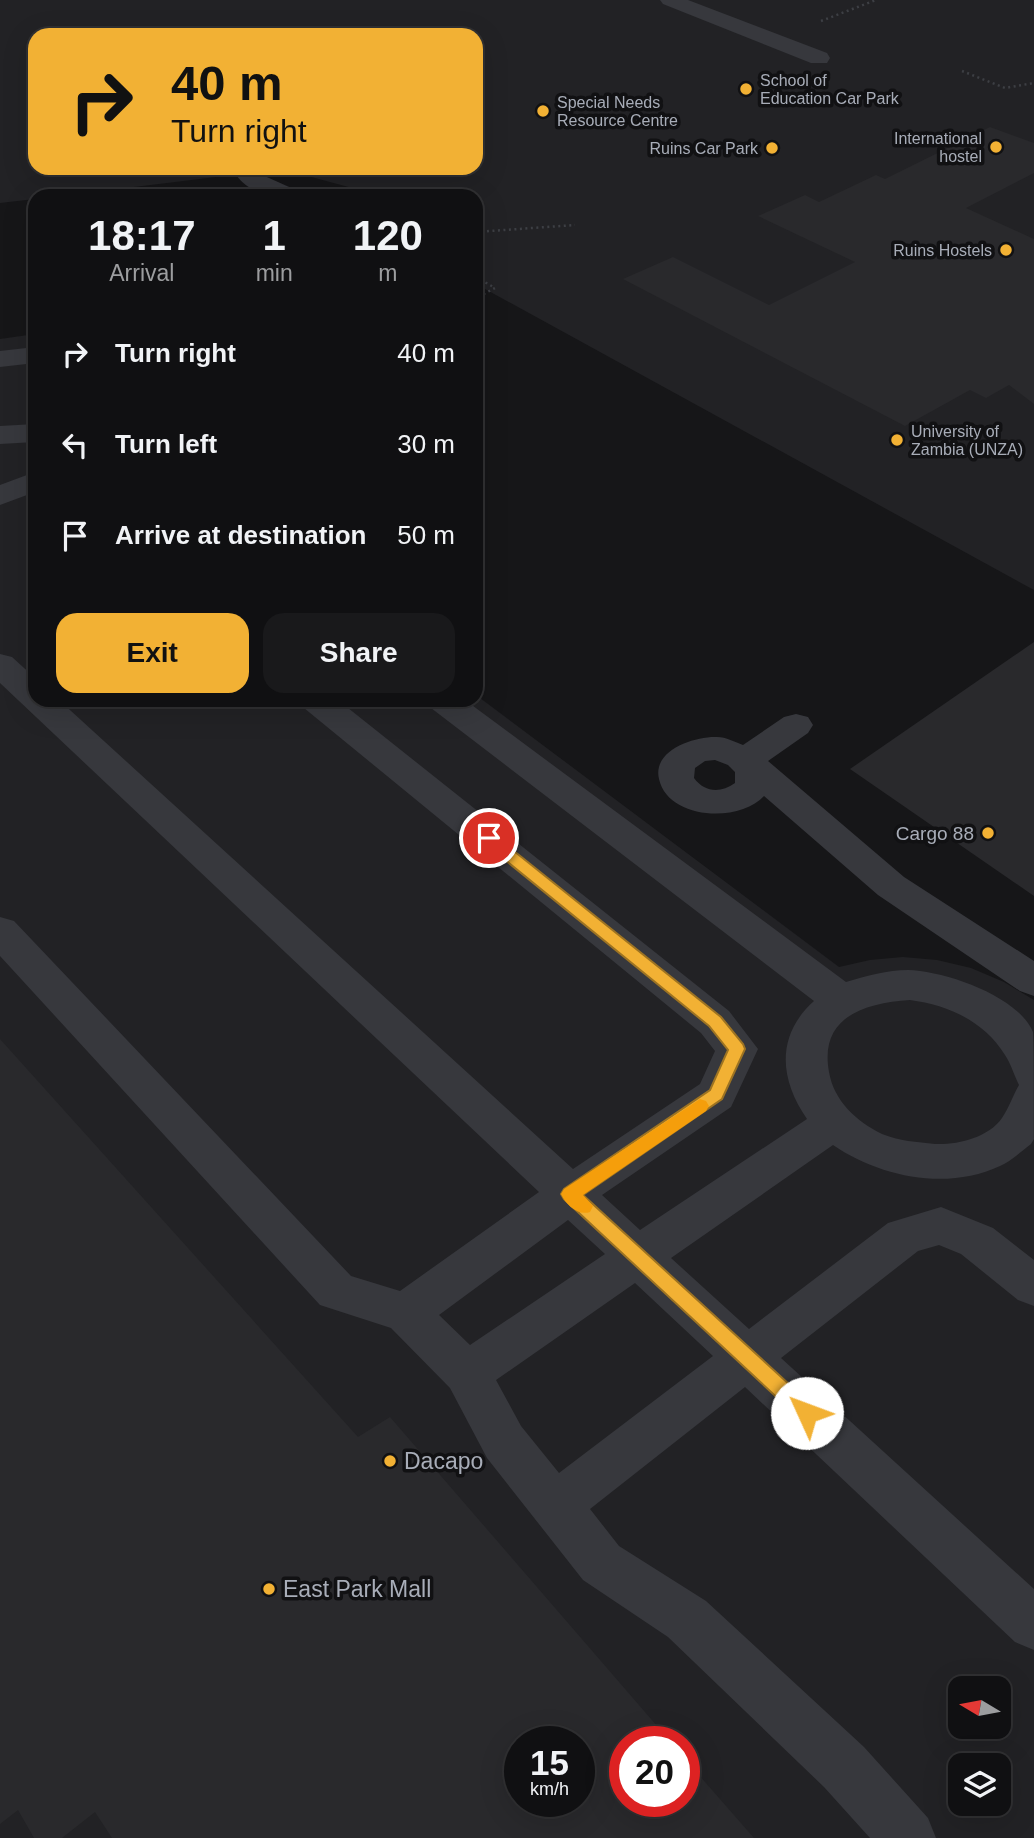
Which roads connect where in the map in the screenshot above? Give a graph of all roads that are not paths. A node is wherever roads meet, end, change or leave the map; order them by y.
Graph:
1 (670, 0) edge
2 (819, 58) dead end
3 (249, 176) dead end
4 (275, 189) edge
5 (28, 356) edge
6 (0, 359) edge
7 (28, 433) edge
8 (0, 435) edge
9 (0, 463) edge
10 (28, 470) edge
11 (28, 484) edge
12 (0, 496) edge
13 (0, 664) edge
14 (28, 690) edge
15 (46, 707) edge
16 (325, 707) edge
17 (452, 707) edge
18 (796, 725) dead end
19 (750, 764) junction
20 (727, 803) junction
21 (820, 825) junction
22 (0, 931) edge
23 (988, 951) junction
24 (1034, 981) edge
25 (941, 990) junction
26 (1034, 991) edge
27 (841, 1000) junction
28 (1000, 1020) junction
29 (1034, 1073) edge
30 (1034, 1096) edge
31 (833, 1123) junction
32 (1021, 1150) edge
33 (570, 1194) junction
34 (638, 1257) junction
35 (1034, 1286) edge
36 (406, 1313) junction
37 (746, 1357) junction
38 (467, 1373) junction
39 (555, 1506) junction
40 (1034, 1624) edge
41 (908, 1838) edge

1 - 2 lane
3 - 4 lane
5 - 6 lane
7 - 8 lane
9 - 10 lane
11 - 12 lane
13 - 14 lane
15 - 33 lane
16 - 33 lane
17 - 27 lane
18 - 19 lane
19 - 20 lane
19 - 20 lane
19 - 21 lane
20 - 21 lane
21 - 23 lane
22 - 36 lane
23 - 24 lane
23 - 25 lane
25 - 27 lane
25 - 28 lane
26 - 28 lane
27 - 31 lane
28 - 29 lane
30 - 32 lane
31 - 32 lane
31 - 34 lane
33 - 34 lane
33 - 36 lane
34 - 37 lane
34 - 38 lane
35 - 37 lane
36 - 38 lane
37 - 39 lane
37 - 40 lane
38 - 39 lane
39 - 41 lane

